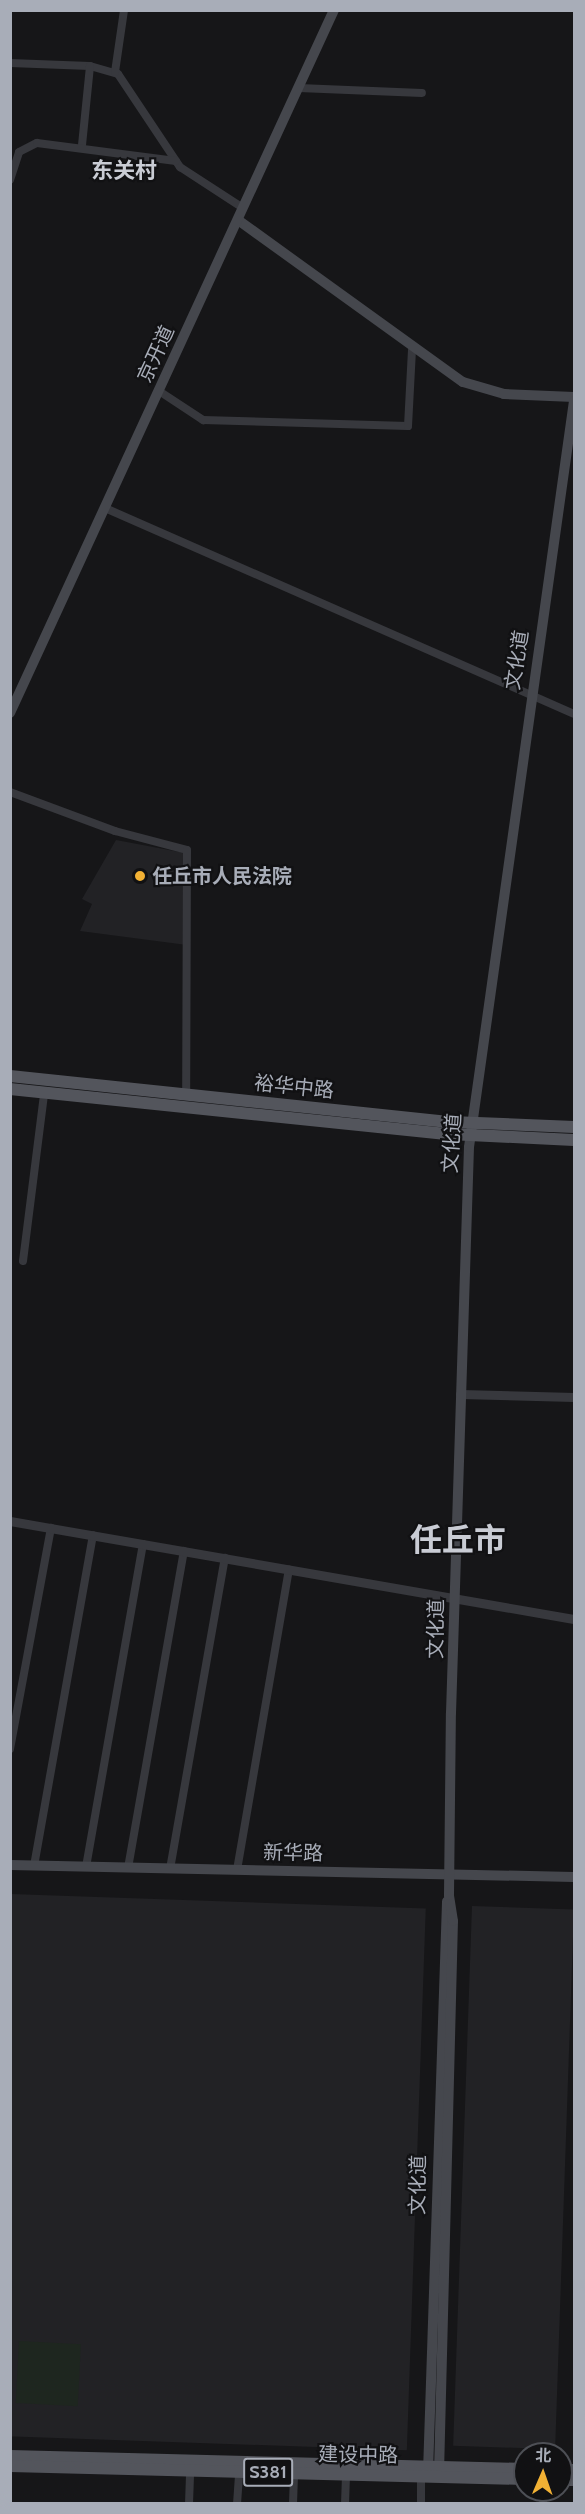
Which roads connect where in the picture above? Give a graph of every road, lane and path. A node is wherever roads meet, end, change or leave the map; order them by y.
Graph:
1 (124, 10) edge
2 (334, 10) edge
3 (10, 63) edge
4 (90, 66) junction
5 (114, 72) junction
6 (299, 88) junction
7 (422, 93) dead end
8 (82, 145) junction
9 (176, 161) junction
10 (10, 180) edge
11 (243, 208) junction
12 (238, 220) junction
13 (412, 349) junction
14 (159, 391) junction
15 (574, 399) edge
16 (105, 508) junction
17 (530, 696) junction
18 (10, 712) edge
19 (574, 714) edge
20 (10, 792) edge
21 (10, 1076) edge
22 (10, 1089) edge
23 (44, 1094) junction
24 (186, 1096) junction
25 (574, 1127) edge
26 (470, 1130) junction
27 (574, 1140) edge
28 (22, 1261) dead end
29 (460, 1394) junction
30 (574, 1397) edge
31 (10, 1521) edge
32 (51, 1528) junction
33 (93, 1535) junction
34 (143, 1544) junction
35 (184, 1551) junction
36 (225, 1558) junction
37 (289, 1569) junction
38 (454, 1598) junction
39 (574, 1619) edge
40 (10, 1749) edge
41 (10, 1865) edge
42 (34, 1866) junction
43 (86, 1867) junction
44 (128, 1868) junction
45 (170, 1869) junction
46 (237, 1870) junction
47 (449, 1875) junction
48 (574, 1877) edge
49 (10, 2456) edge
50 (10, 2466) edge
51 (513, 2469) edge
52 (190, 2470) junction
53 (239, 2472) junction
54 (431, 2472) junction
55 (294, 2473) junction
56 (346, 2474) junction
57 (513, 2478) edge
58 (189, 2504) edge
59 (237, 2504) edge
60 (293, 2504) edge
61 (345, 2504) edge
62 (421, 2504) edge

1 - 5 street
2 - 6 main road, 京开道
3 - 4 street
4 - 5 street
4 - 8 street
5 - 9 street
6 - 7 street
6 - 11 main road, 京开道
8 - 9 street
8 - 10 street
9 - 11 street
11 - 12 main road, 京开道
12 - 13 main road
12 - 14 main road, 京开道
13 - 14 street
13 - 15 main road
14 - 16 main road, 京开道
15 - 17 main road, 文化道
16 - 17 street
16 - 18 main road, 京开道
17 - 19 street
17 - 26 main road, 文化道
20 - 24 street
21 - 24 main road, 裕华中路
22 - 23 main road, 裕华中路
23 - 26 main road, 裕华中路
23 - 28 street
24 - 26 main road, 裕华中路
25 - 26 main road, 裕华中路
26 - 27 main road, 裕华中路
26 - 29 main road, 文化道
29 - 30 street
29 - 38 main road, 文化道
31 - 32 street
32 - 33 street
32 - 40 street
33 - 34 street
33 - 42 street
34 - 35 street
34 - 43 street
35 - 36 street
35 - 44 street
36 - 37 street
36 - 45 street
37 - 38 street
37 - 46 street
38 - 39 street
38 - 47 main road, 文化道
41 - 42 main road, 新华路
42 - 43 main road, 新华路
43 - 44 main road, 新华路
44 - 45 main road, 新华路
45 - 46 main road, 新华路
46 - 47 main road, 新华路
47 - 48 main road, 新华路
47 - 54 main road, 文化道
49 - 54 main road, 建设中路 / S381
50 - 52 main road, 建设中路 / S381
51 - 54 main road, 建设中路 / S381
52 - 53 main road, 建设中路 / S381
52 - 58 street
53 - 55 main road, 建设中路 / S381
53 - 59 street
54 - 56 main road, 建设中路 / S381
54 - 57 main road, 建设中路 / S381
54 - 62 street
55 - 56 main road, 建设中路 / S381
55 - 60 street
56 - 61 street

